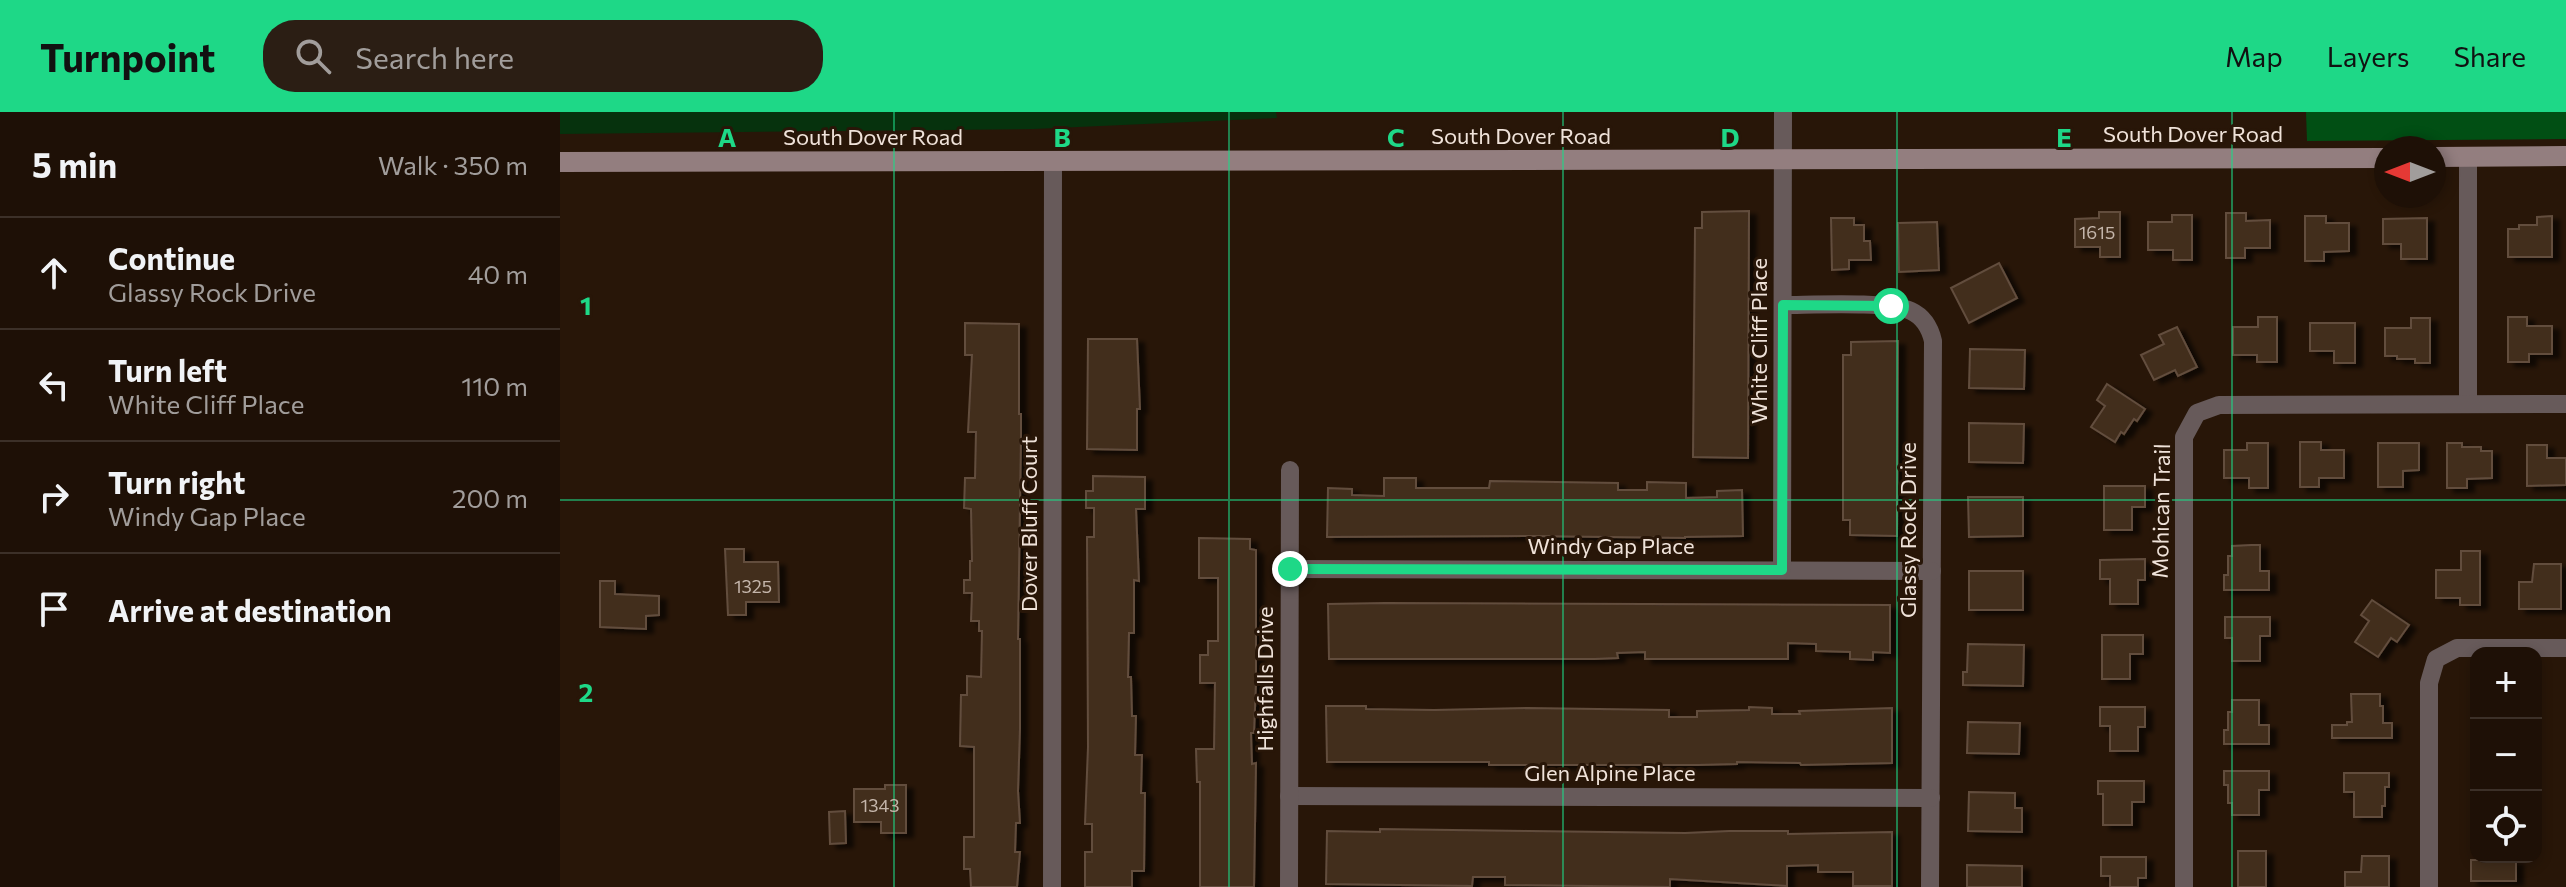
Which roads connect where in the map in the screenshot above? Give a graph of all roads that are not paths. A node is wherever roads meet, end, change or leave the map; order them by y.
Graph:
1 (1783, 112) edge
2 (2566, 156) edge
3 (2446, 157) edge
4 (2468, 157) junction
5 (2374, 158) edge
6 (1783, 160) junction
7 (1053, 161) junction
8 (560, 162) edge
9 (1783, 305) junction
10 (2468, 404) junction
11 (2566, 404) edge
12 (1290, 470) dead end
13 (1290, 569) junction
14 (1782, 570) junction
15 (1932, 571) junction
16 (2566, 648) edge
17 (1289, 796) junction
18 (1931, 798) junction
19 (1052, 887) edge
20 (1289, 887) edge
21 (1930, 887) edge
22 (2184, 887) edge
23 (2429, 887) edge

1 - 6 street, White Cliff Place
2 - 4 street
3 - 4 street
4 - 10 street
5 - 6 street, South Dover Road
6 - 7 street, South Dover Road
6 - 9 street, White Cliff Place
7 - 8 street, South Dover Road
7 - 19 street, Dover Bluff Court
9 - 14 street, White Cliff Place
9 - 15 street, Glassy Rock Drive
10 - 11 street, Mohican Trail
10 - 22 street, Mohican Trail
12 - 13 street, Highfalls Drive
13 - 14 street, Windy Gap Place
13 - 17 street, Highfalls Drive
14 - 15 street, Windy Gap Place
15 - 18 street, Glassy Rock Drive
16 - 23 street
17 - 18 street, Glen Alpine Place
17 - 20 street, Highfalls Drive
18 - 21 street, Glassy Rock Drive

